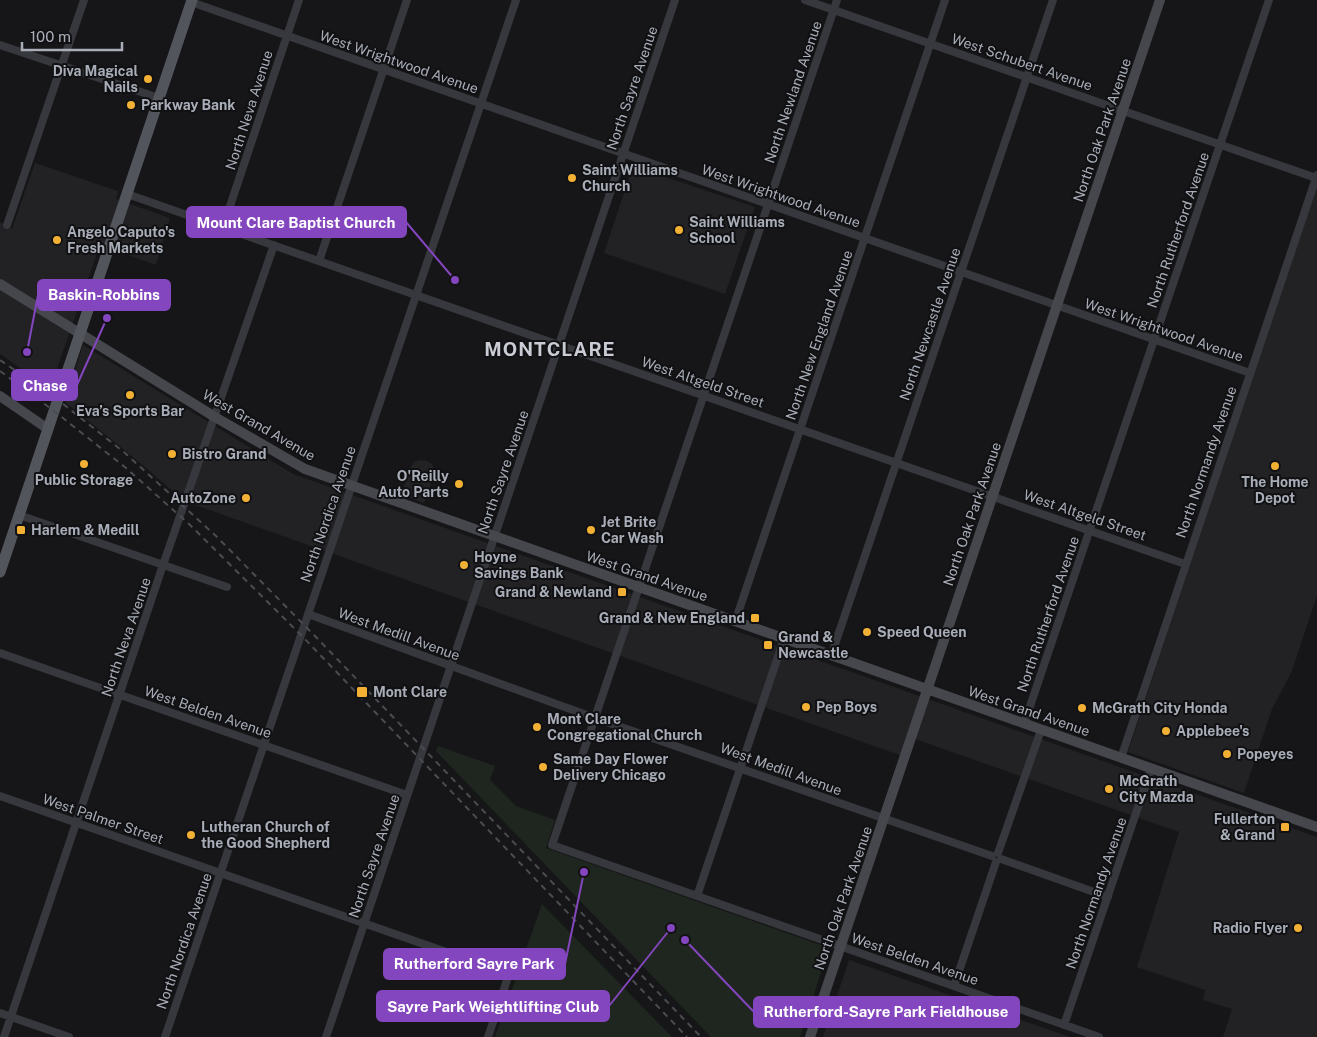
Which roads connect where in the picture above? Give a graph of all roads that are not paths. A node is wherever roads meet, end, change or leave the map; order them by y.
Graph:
1 (84, 0) edge
2 (299, 0) edge
3 (407, 0) edge
4 (516, 0) edge
5 (675, 0) edge
6 (805, 0) edge
7 (837, 0) edge
8 (945, 0) edge
9 (1053, 0) edge
10 (1160, 0) edge
11 (1269, 0) edge
12 (192, 1) edge
13 (834, 10) junction
14 (287, 36) junction
15 (930, 44) junction
16 (0, 45) edge
17 (62, 66) junction
18 (384, 70) junction
19 (1027, 77) junction
20 (159, 98) junction
21 (480, 104) junction
22 (1123, 111) junction
23 (1220, 144) junction
24 (624, 154) junction
25 (1317, 176) edge
26 (127, 194) junction
27 (768, 204) junction
28 (7, 225) dead end
29 (223, 227) junction
30 (865, 238) junction
31 (274, 245) junction
32 (319, 261) junction
33 (961, 272) junction
34 (0, 284) edge
35 (416, 295) junction
36 (1057, 306) junction
37 (80, 334) junction
38 (1154, 340) junction
39 (559, 345) junction
40 (1250, 373) junction
41 (704, 395) junction
42 (0, 396) edge
43 (216, 417) junction
44 (800, 429) junction
45 (48, 430) junction
46 (897, 463) junction
47 (351, 486) junction
48 (993, 496) junction
49 (19, 515) junction
50 (1090, 530) junction
51 (494, 537) junction
52 (1185, 564) junction
53 (163, 565) junction
54 (0, 572) edge
55 (227, 587) dead end
56 (639, 588) junction
57 (308, 614) junction
58 (735, 622) junction
59 (784, 639) junction
60 (0, 653) edge
61 (831, 656) junction
62 (451, 666) junction
63 (927, 690) junction
64 (120, 694) junction
65 (595, 718) junction
66 (1024, 724) junction
67 (1041, 730) junction
68 (264, 745) junction
69 (1121, 758) junction
70 (740, 768) junction
71 (1151, 769) junction
72 (407, 795) junction
73 (0, 796) edge
74 (884, 819) junction
75 (76, 823) junction
76 (1317, 827) edge
77 (552, 845) joint
78 (997, 858) junction
79 (220, 873) junction
80 (697, 896) junction
81 (1108, 897) junction
82 (364, 924) junction
83 (841, 946) junction
84 (954, 986) junction
85 (0, 1013) edge
86 (11, 1017) junction
87 (1064, 1025) junction
88 (4, 1037) edge
89 (69, 1037) edge
90 (165, 1037) edge
91 (326, 1037) edge
92 (488, 1037) edge
93 (810, 1037) edge
94 (1099, 1037) edge

1 - 17 street
2 - 14 street, North Neva Avenue
3 - 18 street
4 - 21 street, North Nordica Avenue
5 - 24 street, North Sayre Avenue
6 - 13 street, West Schubert Avenue
7 - 13 street, North Newland Avenue
8 - 15 street, North New England Avenue
9 - 19 street, North Newcastle Avenue
10 - 22 main road, North Oak Park Avenue
11 - 23 street, North Rutherford Avenue
12 - 14 street, West Wrightwood Avenue
12 - 20 main road
13 - 15 street, West Schubert Avenue
13 - 27 street, North Newland Avenue
14 - 18 street, West Wrightwood Avenue
14 - 29 street, North Neva Avenue
15 - 19 street, West Schubert Avenue
15 - 30 street, North New England Avenue
16 - 17 street
17 - 20 street
17 - 28 street
18 - 21 street, West Wrightwood Avenue
18 - 32 street
19 - 22 street, West Schubert Avenue
19 - 33 street, North Newcastle Avenue
20 - 26 main road
21 - 24 street, West Wrightwood Avenue
21 - 35 street, North Nordica Avenue
22 - 23 street, West Schubert Avenue
22 - 36 main road, North Oak Park Avenue
23 - 25 street, West Schubert Avenue
23 - 38 street, North Rutherford Avenue
24 - 27 street, West Wrightwood Avenue
24 - 39 street, North Sayre Avenue
25 - 40 street, North Normandy Avenue
26 - 29 street, West Altgeld Street
26 - 37 main road
27 - 30 street, West Wrightwood Avenue
27 - 41 street, North Newland Avenue
29 - 31 street, West Altgeld Street
30 - 33 street, West Wrightwood Avenue
30 - 44 street, North New England Avenue
31 - 32 street, West Altgeld Street
31 - 43 street, North Neva Avenue
32 - 35 street, West Altgeld Street
33 - 36 street, West Wrightwood Avenue
33 - 46 street, North Newcastle Avenue
34 - 37 main road, West Grand Avenue
35 - 39 street, West Altgeld Street
35 - 47 street, North Nordica Avenue
36 - 38 street, West Wrightwood Avenue
36 - 48 main road, North Oak Park Avenue
37 - 43 main road, West Grand Avenue
37 - 45 main road
38 - 40 street, West Wrightwood Avenue
38 - 50 street, North Rutherford Avenue
39 - 41 street, West Altgeld Street
39 - 51 street, North Sayre Avenue
40 - 52 street, North Normandy Avenue
41 - 44 street, West Altgeld Street
41 - 56 street, North Newland Avenue
42 - 45 main road
43 - 47 main road, West Grand Avenue
43 - 53 street, North Neva Avenue
44 - 46 street, West Altgeld Street
44 - 58 street, North New England Avenue
45 - 49 main road
46 - 48 street, West Altgeld Street
46 - 61 street, North Newcastle Avenue
47 - 51 main road, West Grand Avenue
47 - 57 street, North Nordica Avenue
48 - 50 street, West Altgeld Street
48 - 63 main road, North Oak Park Avenue
49 - 53 street
49 - 54 main road
50 - 52 street, West Altgeld Street
50 - 66 street, North Rutherford Avenue
51 - 56 main road, West Grand Avenue
51 - 62 street, North Sayre Avenue
52 - 69 street, North Normandy Avenue
53 - 55 street
53 - 64 street, North Neva Avenue
56 - 58 main road, West Grand Avenue
56 - 65 street, North Newland Avenue
57 - 62 street, West Medill Avenue
57 - 68 street, North Nordica Avenue
58 - 59 main road, West Grand Avenue
59 - 61 main road, West Grand Avenue
59 - 70 street
60 - 64 street, West Belden Avenue
61 - 63 main road, West Grand Avenue
62 - 65 street, West Medill Avenue
62 - 72 street, North Sayre Avenue
63 - 66 main road, West Grand Avenue
63 - 74 main road, North Oak Park Avenue
64 - 68 street, West Belden Avenue
64 - 75 street, North Neva Avenue
65 - 70 street, West Medill Avenue
65 - 77 street, North Newland Avenue
66 - 67 main road, West Grand Avenue
67 - 69 main road, West Grand Avenue
67 - 78 street
68 - 72 street, West Belden Avenue
68 - 79 street, North Nordica Avenue
69 - 71 main road, West Grand Avenue
70 - 74 street, West Medill Avenue
70 - 80 street
71 - 76 main road, West Grand Avenue
71 - 81 street, North Normandy Avenue
72 - 82 street, North Sayre Avenue
73 - 75 street, West Palmer Street
74 - 78 street, West Medill Avenue
74 - 83 main road, North Oak Park Avenue
75 - 79 street, West Palmer Street
75 - 86 street, North Neva Avenue
77 - 80 street, West Belden Avenue
78 - 81 street, West Medill Avenue
78 - 84 street
79 - 82 street, West Palmer Street
79 - 90 street, North Nordica Avenue
80 - 83 street, West Belden Avenue
81 - 87 street, North Normandy Avenue
82 - 91 street, North Sayre Avenue
82 - 92 street, West Palmer Street
83 - 84 street, West Belden Avenue
83 - 93 main road, North Oak Park Avenue
84 - 87 street, West Belden Avenue
85 - 86 street
86 - 88 street, North Neva Avenue
86 - 89 street
87 - 94 street, West Belden Avenue

